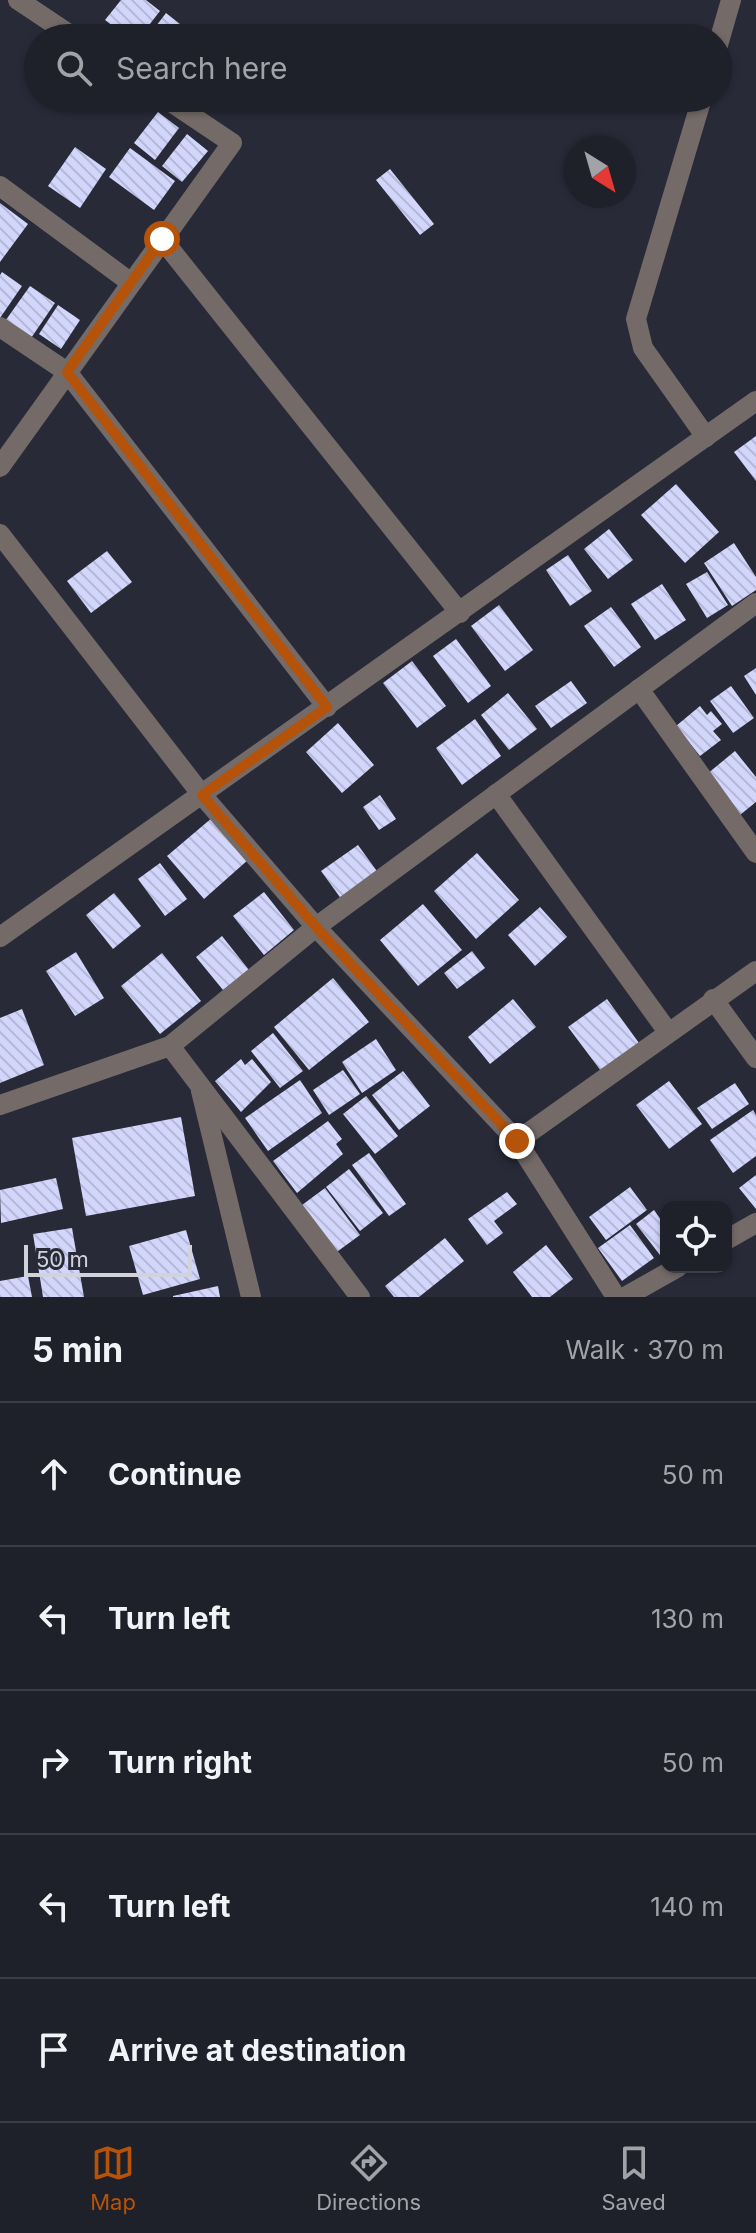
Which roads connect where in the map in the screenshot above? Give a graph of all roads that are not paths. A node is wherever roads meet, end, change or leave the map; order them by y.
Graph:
1 (18, 0) edge
2 (731, 0) edge
3 (54, 24) edge
4 (724, 24) edge
5 (186, 112) edge
6 (698, 112) edge
7 (0, 186) edge
8 (162, 239) junction
9 (130, 282) junction
10 (0, 327) edge
11 (67, 372) junction
12 (756, 401) edge
13 (706, 437) junction
14 (0, 467) edge
15 (0, 534) edge
16 (756, 603) edge
17 (460, 613) junction
18 (639, 689) junction
19 (327, 707) junction
20 (496, 794) junction
21 (202, 795) junction
22 (756, 853) edge
23 (316, 927) junction
24 (0, 937) edge
25 (756, 971) edge
26 (713, 999) junction
27 (668, 1032) junction
28 (170, 1046) junction
29 (756, 1058) edge
30 (200, 1083) junction
31 (0, 1105) edge
32 (517, 1141) junction
33 (756, 1223) edge
34 (732, 1237) edge
35 (667, 1273) edge
36 (251, 1297) edge
37 (360, 1297) edge
38 (616, 1297) edge
39 (625, 1297) edge

1 - 3 street
2 - 4 street
5 - 8 street
6 - 13 street
7 - 9 street
8 - 9 street
8 - 17 street
9 - 11 street
10 - 11 street
11 - 14 street
11 - 19 street
12 - 13 street
13 - 17 street
15 - 21 street
16 - 18 street
17 - 19 street
18 - 20 street
18 - 22 street
19 - 21 street
20 - 23 street
20 - 27 street
21 - 23 street
21 - 24 street
23 - 28 street
23 - 32 street
25 - 26 street
26 - 27 street
26 - 29 street
27 - 32 street
28 - 30 street
28 - 31 street
30 - 36 street
30 - 37 street
32 - 38 street
33 - 34 street
35 - 39 street

